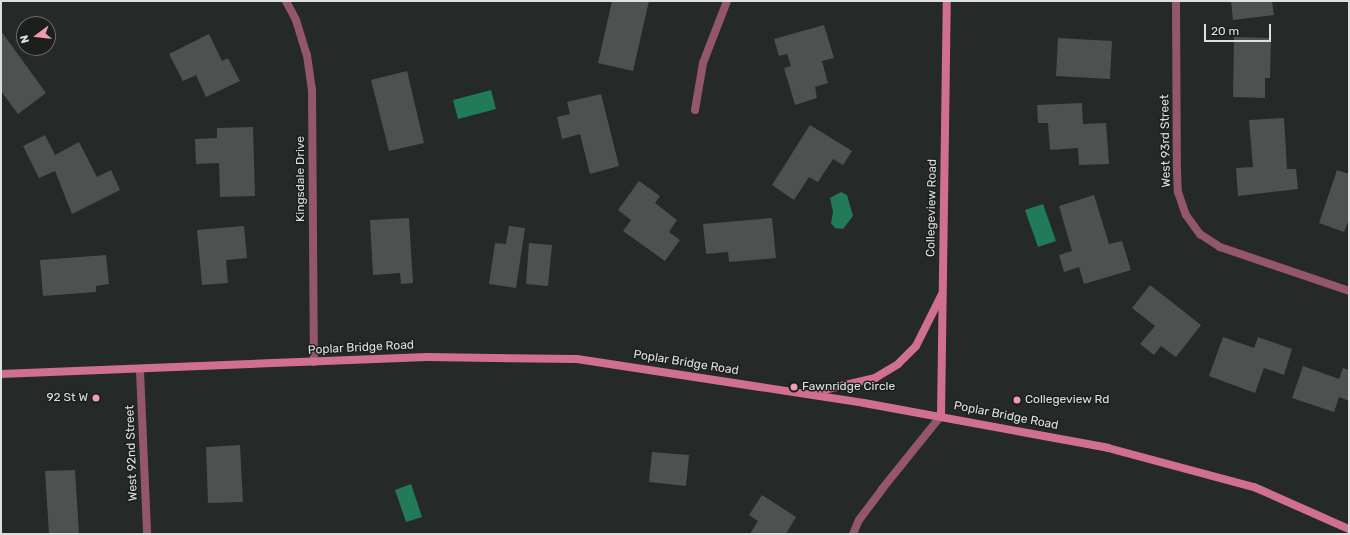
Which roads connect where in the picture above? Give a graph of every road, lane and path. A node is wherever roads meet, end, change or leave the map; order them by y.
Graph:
1 (286, 1) edge
2 (727, 1) edge
3 (947, 1) edge
4 (1176, 1) edge
5 (695, 110) dead end
6 (943, 291) junction
7 (1349, 291) edge
8 (314, 362) junction
9 (140, 371) junction
10 (1, 374) edge
11 (806, 394) junction
12 (941, 416) junction
13 (1349, 529) edge
14 (147, 534) edge
15 (853, 534) edge

1 - 8 street, Kingsdale Drive
2 - 5 street
3 - 6 street, Collegeview Road
4 - 7 street, West 93rd Street
6 - 11 street
6 - 12 street, Collegeview Road
8 - 9 street, Poplar Bridge Road
8 - 11 street, Poplar Bridge Road
9 - 10 street, Poplar Bridge Road
9 - 14 street, West 92nd Street
11 - 12 street, Poplar Bridge Road
12 - 13 street, Poplar Bridge Road
12 - 15 street

